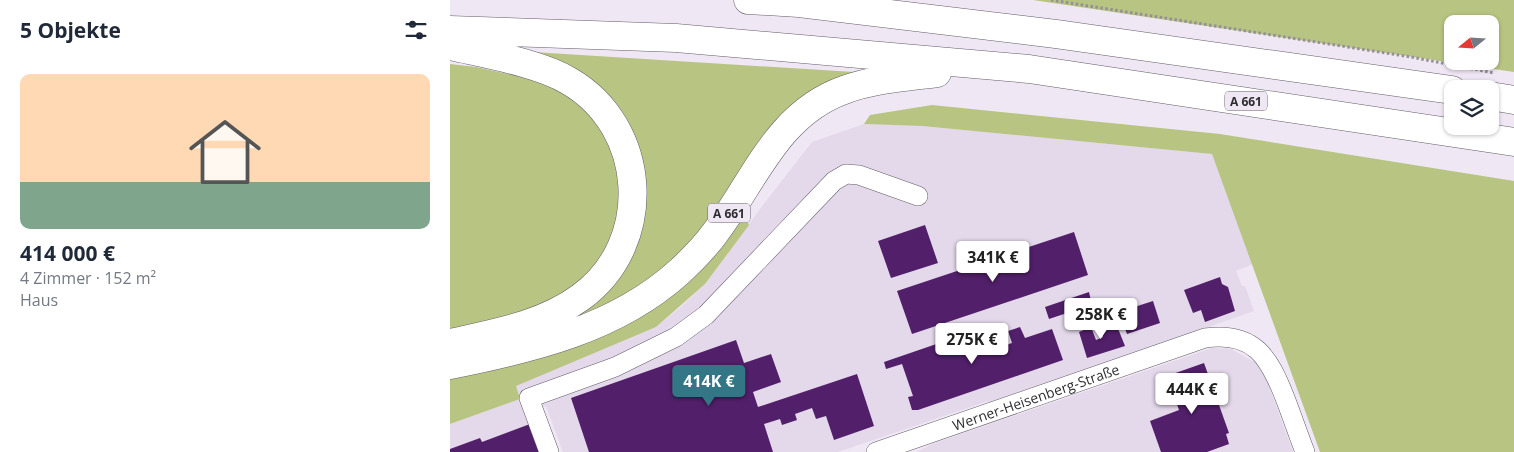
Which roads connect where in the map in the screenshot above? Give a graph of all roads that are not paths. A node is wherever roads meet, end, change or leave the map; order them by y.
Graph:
1 (748, 0) edge
2 (794, 1) edge
3 (450, 30) edge
4 (450, 46) edge
5 (997, 67) junction
6 (1444, 89) edge
7 (1499, 89) edge
8 (1514, 100) edge
9 (1514, 142) edge
10 (918, 196) dead end
11 (450, 343) edge
12 (450, 365) edge
13 (549, 452) edge
14 (876, 452) edge
15 (1305, 452) edge

1 - 2 highway
2 - 6 highway
3 - 5 highway, A 661
4 - 11 highway
5 - 9 highway, A 661
5 - 12 highway, A 661
7 - 8 highway
10 - 13 street
14 - 15 street, Werner-Heisenberg-Straße

